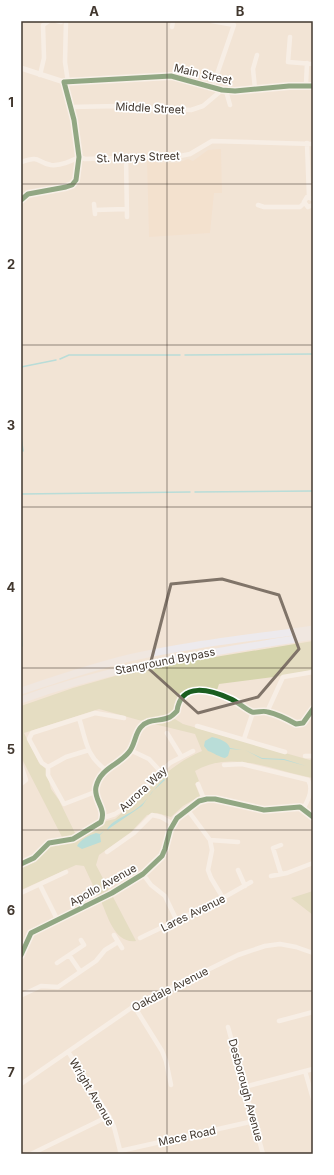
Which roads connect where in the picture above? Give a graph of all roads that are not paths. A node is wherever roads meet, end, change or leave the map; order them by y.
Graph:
1 (49, 21) edge
2 (61, 21) edge
3 (173, 21) edge
4 (212, 21) edge
5 (172, 27) dead end
6 (290, 36) dead end
7 (258, 55) dead end
8 (307, 63) junction
9 (313, 64) edge
10 (21, 68) edge
11 (40, 75) junction
12 (66, 82) junction
13 (213, 86) junction
14 (306, 86) junction
15 (313, 86) edge
16 (255, 89) junction
17 (224, 90) junction
18 (230, 105) dead end
19 (70, 107) junction
20 (307, 143) junction
21 (313, 144) edge
22 (79, 157) junction
23 (126, 157) junction
24 (21, 162) edge
25 (311, 198) edge
26 (304, 203) junction
27 (94, 204) dead end
28 (258, 205) dead end
29 (313, 205) edge
30 (126, 209) junction
31 (127, 217) dead end
32 (313, 629) edge
33 (313, 636) edge
34 (313, 672) edge
35 (21, 692) edge
36 (21, 700) edge
37 (313, 709) edge
38 (253, 712) junction
39 (267, 712) junction
40 (79, 718) junction
41 (124, 718) dead end
42 (197, 726) dead end
43 (167, 733) dead end
44 (244, 740) junction
45 (89, 750) junction
46 (130, 750) junction
47 (193, 752) dead end
48 (285, 752) dead end
49 (181, 756) junction
50 (305, 756) dead end
51 (313, 756) edge
52 (224, 764) dead end
53 (21, 765) edge
54 (48, 767) junction
55 (106, 770) junction
56 (161, 772) junction
57 (21, 784) edge
58 (198, 784) dead end
59 (95, 792) junction
60 (204, 800) junction
61 (187, 809) junction
62 (303, 809) junction
63 (313, 817) edge
64 (103, 818) junction
65 (173, 824) junction
66 (210, 840) junction
67 (238, 842) dead end
68 (281, 845) dead end
69 (107, 852) dead end
70 (313, 863) edge
71 (21, 864) edge
72 (238, 870) dead end
73 (66, 872) dead end
74 (143, 874) junction
75 (281, 874) junction
76 (272, 876) dead end
77 (251, 882) dead end
78 (40, 884) junction
79 (245, 886) junction
80 (21, 893) edge
81 (223, 898) junction
82 (58, 921) junction
83 (177, 921) junction
84 (114, 935) dead end
85 (140, 938) dead end
86 (81, 940) dead end
87 (118, 942) junction
88 (122, 948) dead end
89 (313, 953) edge
90 (21, 955) edge
91 (69, 955) junction
92 (57, 963) dead end
93 (80, 971) junction
94 (22, 995) edge
95 (134, 1006) junction
96 (313, 1012) edge
97 (279, 1021) dead end
98 (228, 1027) dead end
99 (68, 1053) junction
100 (313, 1069) edge
101 (306, 1071) junction
102 (21, 1084) edge
103 (171, 1085) dead end
104 (244, 1087) junction
105 (313, 1099) edge
106 (109, 1116) junction
107 (254, 1121) junction
108 (120, 1152) edge
109 (31, 1154) edge
110 (263, 1154) edge

1 - 11 street
2 - 12 street
3 - 5 street
4 - 13 street
6 - 8 street
7 - 16 street
8 - 9 street
8 - 14 street
10 - 11 street, Main Street
11 - 12 street, Main Street
12 - 13 street, Main Street
12 - 19 street
13 - 17 street, Main Street
14 - 15 street, Main Street
14 - 16 street, Main Street
16 - 17 street, Main Street
17 - 18 street
17 - 19 street, Middle Street
19 - 22 street
20 - 21 street, St. Marys Street
20 - 23 street, St. Marys Street
20 - 25 street
22 - 23 street, St. Marys Street
22 - 24 street
23 - 30 street
25 - 26 street
26 - 28 street
26 - 29 street
27 - 30 street
30 - 31 street
32 - 35 main road, Stanground Bypass
33 - 36 main road, Stanground Bypass
34 - 39 street
37 - 39 street
38 - 39 street
38 - 44 street
38 - 46 street
40 - 41 street
40 - 45 street
40 - 54 street
42 - 44 street
43 - 49 street
44 - 48 street
45 - 54 street
45 - 55 street
46 - 55 street
46 - 56 street
47 - 49 street, Aurora Way
49 - 56 street, Aurora Way
50 - 51 street
52 - 62 street
53 - 57 street
54 - 59 street
55 - 59 street
56 - 64 street, Aurora Way
58 - 60 street
59 - 64 street
60 - 61 street, Apollo Avenue
60 - 62 street
61 - 65 street, Apollo Avenue
61 - 66 street
62 - 63 street
64 - 71 street, Aurora Way
65 - 69 street
65 - 74 street, Apollo Avenue
66 - 67 street
66 - 81 street
68 - 75 street
70 - 75 street
72 - 79 street
73 - 78 street
74 - 82 street, Apollo Avenue
74 - 83 street
75 - 76 street
77 - 79 street, Lares Avenue
78 - 80 street
78 - 82 street
79 - 81 street, Lares Avenue
81 - 83 street, Lares Avenue
82 - 90 street, Apollo Avenue
83 - 85 street, Lares Avenue
84 - 87 street
86 - 91 street
87 - 88 street
87 - 93 street
89 - 95 street, Oakdale Avenue
91 - 92 street
91 - 93 street
93 - 94 street
95 - 99 street, Oakdale Avenue
95 - 103 street
96 - 97 street
98 - 104 street, Desborough Avenue
99 - 102 street, Oakdale Avenue
99 - 106 street, Wright Avenue
100 - 101 street
101 - 104 street
101 - 105 street
104 - 107 street, Desborough Avenue
106 - 108 street, Wright Avenue
106 - 109 street
107 - 108 street, Mace Road
107 - 110 street, Desborough Avenue

